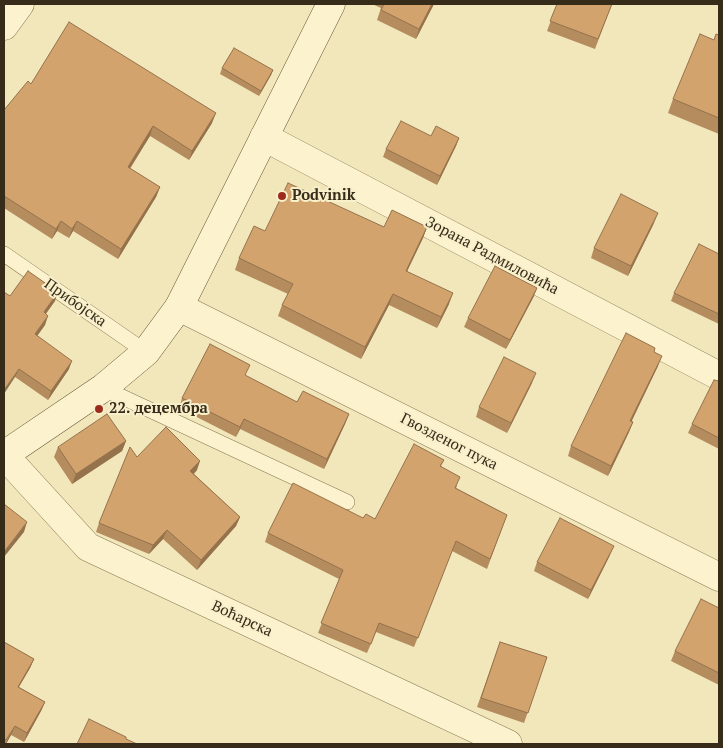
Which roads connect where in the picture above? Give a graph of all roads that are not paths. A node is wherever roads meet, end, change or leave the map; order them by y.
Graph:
1 (20, 4) edge
2 (331, 4) edge
3 (4, 26) edge
4 (264, 137) junction
5 (4, 254) edge
6 (179, 307) junction
7 (146, 352) junction
8 (719, 376) edge
9 (103, 388) junction
10 (4, 455) edge
11 (347, 502) dead end
12 (719, 576) edge
13 (508, 744) edge

1 - 3 street
2 - 4 street
4 - 6 street
4 - 8 street, Зорана Радмиловића
5 - 7 lane, Прибојска
6 - 7 street
6 - 12 street, Гвозденог пука
7 - 9 street
9 - 10 street
9 - 11 lane
10 - 13 street, Воћарска

